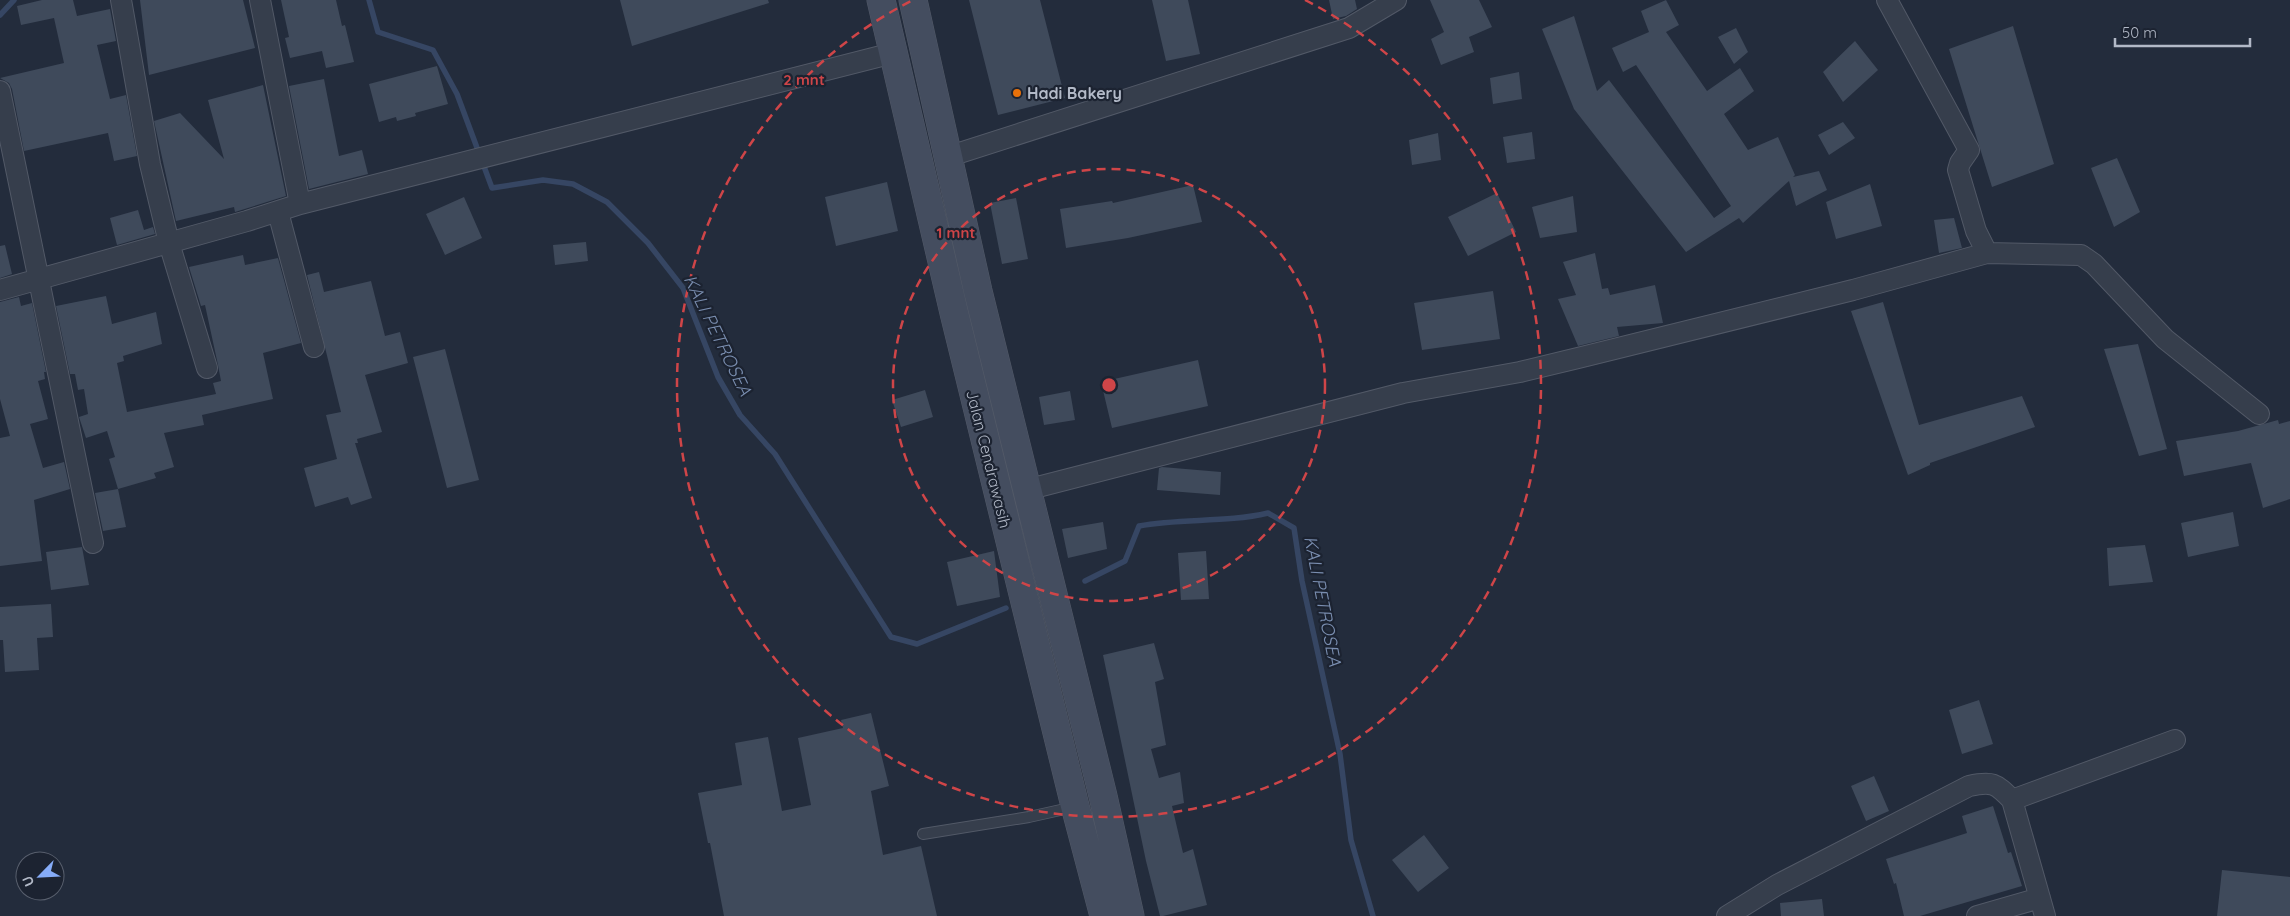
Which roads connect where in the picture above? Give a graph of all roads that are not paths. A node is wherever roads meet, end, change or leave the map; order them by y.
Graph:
1 (121, 0) edge
2 (260, 0) edge
3 (881, 0) edge
4 (913, 0) edge
5 (1396, 0) edge
6 (1887, 0) edge
7 (893, 53) junction
8 (0, 91) edge
9 (947, 157) junction
10 (300, 204) junction
11 (278, 212) junction
12 (169, 243) junction
13 (1987, 253) junction
14 (39, 280) junction
15 (0, 290) edge
16 (314, 347) dead end
17 (207, 368) dead end
18 (2259, 414) dead end
19 (1026, 490) junction
20 (93, 543) dead end
21 (2175, 740) dead end
22 (2012, 800) junction
23 (1075, 806) junction
24 (923, 834) dead end
25 (2043, 907) edge
26 (1104, 916) edge
27 (1130, 916) edge
28 (1727, 916) edge
29 (1977, 916) edge

1 - 12 street
2 - 10 street
3 - 7 main road, Jalan Cendrawasih
4 - 9 main road, Jalan Cendrawasih
5 - 9 street
6 - 13 street
7 - 10 street
7 - 23 main road, Jalan Cendrawasih
8 - 14 street
9 - 19 main road, Jalan Cendrawasih
10 - 11 street
11 - 12 street
11 - 16 street
12 - 14 street
12 - 17 street
13 - 18 street
13 - 19 street
14 - 15 street
14 - 20 street
19 - 27 main road, Jalan Cendrawasih
21 - 22 street
22 - 25 street
22 - 28 street
23 - 24 lane
23 - 26 main road, Jalan Cendrawasih
25 - 29 street

